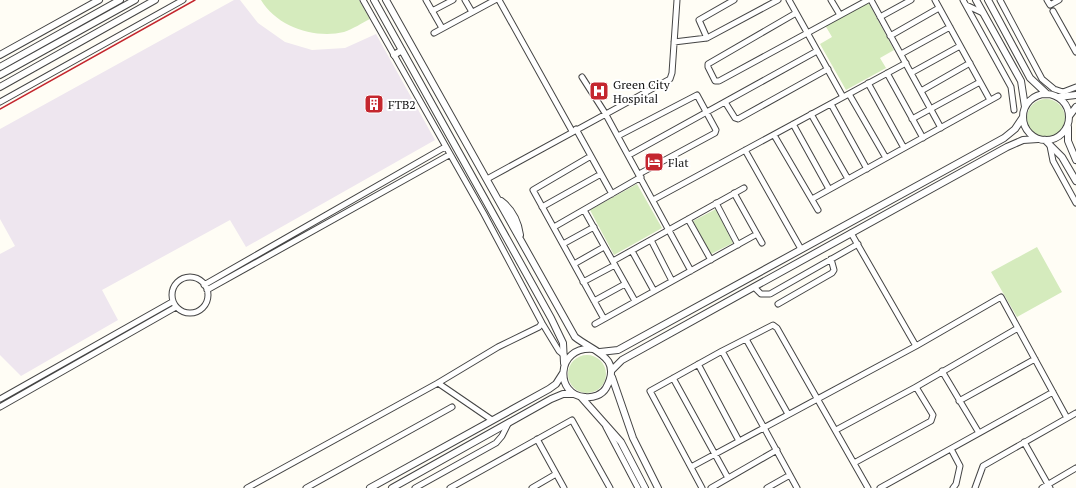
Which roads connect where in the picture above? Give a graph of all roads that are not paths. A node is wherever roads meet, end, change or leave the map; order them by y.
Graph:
1 (99, 0) edge
2 (120, 0) edge
3 (135, 0) edge
4 (155, 0) edge
5 (183, 0) edge
6 (363, 0) edge
7 (374, 0) edge
8 (386, 0) edge
9 (426, 0) edge
10 (453, 0) edge
11 (465, 0) edge
12 (495, 0) edge
13 (499, 0) edge
14 (677, 0) edge
15 (734, 0) edge
16 (778, 0) edge
17 (789, 0) edge
18 (831, 0) edge
19 (869, 0) edge
20 (911, 0) edge
21 (935, 0) edge
22 (976, 0) edge
23 (988, 0) edge
24 (1000, 0) edge
25 (1047, 0) edge
26 (1059, 0) edge
27 (964, 2) edge
28 (940, 8) junction
29 (432, 11) junction
30 (1053, 11) dead end
31 (472, 12) junction
32 (796, 13) junction
33 (983, 13) junction
34 (840, 15) junction
35 (880, 17) junction
36 (950, 27) junction
37 (442, 28) junction
38 (807, 32) junction
39 (434, 33) dead end
40 (890, 36) junction
41 (707, 38) junction
42 (674, 42) junction
43 (960, 46) junction
44 (402, 50) junction
45 (817, 51) junction
46 (1076, 52) edge
47 (900, 54) junction
48 (0, 55) edge
49 (394, 55) junction
50 (906, 63) junction
51 (970, 63) junction
52 (0, 67) edge
53 (828, 69) junction
54 (887, 73) junction
55 (911, 73) junction
56 (0, 75) edge
57 (582, 77) dead end
58 (980, 82) junction
59 (868, 83) junction
60 (0, 87) edge
61 (1076, 87) edge
62 (921, 91) junction
63 (849, 94) junction
64 (1047, 94) junction
65 (1076, 95) edge
66 (998, 96) dead end
67 (843, 97) junction
68 (1058, 97) junction
69 (990, 100) junction
70 (0, 102) edge
71 (725, 102) junction
72 (831, 104) junction
73 (1025, 107) junction
74 (1076, 107) edge
75 (931, 109) junction
76 (1014, 110) dead end
77 (706, 112) junction
78 (606, 113) junction
79 (811, 114) junction
80 (1070, 115) junction
81 (1023, 117) junction
82 (912, 119) junction
83 (793, 124) junction
84 (1068, 127) junction
85 (941, 128) junction
86 (574, 130) junction
87 (774, 134) junction
88 (618, 136) junction
89 (923, 138) junction
90 (1041, 140) junction
91 (1050, 146) junction
92 (445, 147) junction
93 (904, 148) junction
94 (745, 150) junction
95 (449, 155) junction
96 (628, 155) junction
97 (591, 156) junction
98 (886, 158) junction
99 (1076, 160) edge
100 (867, 168) junction
101 (601, 174) junction
102 (640, 176) junction
103 (487, 179) junction
104 (848, 179) junction
105 (1076, 181) edge
106 (744, 188) dead end
107 (829, 189) junction
108 (734, 193) junction
109 (612, 194) junction
110 (812, 199) junction
111 (653, 200) junction
112 (716, 203) junction
113 (1076, 203) edge
114 (542, 207) junction
115 (584, 210) junction
116 (818, 210) dead end
117 (688, 219) junction
118 (554, 227) junction
119 (594, 228) junction
120 (669, 230) junction
121 (851, 233) junction
122 (757, 234) junction
123 (651, 240) junction
124 (762, 243) dead end
125 (563, 244) junction
126 (738, 244) junction
127 (858, 244) junction
128 (604, 247) junction
129 (801, 249) junction
130 (632, 251) junction
131 (832, 259) junction
132 (711, 260) junction
133 (614, 263) junction
134 (574, 264) junction
135 (691, 270) junction
136 (672, 281) junction
137 (584, 282) junction
138 (625, 284) junction
139 (204, 285) junction
140 (754, 287) junction
141 (207, 290) junction
142 (654, 291) junction
143 (594, 301) junction
144 (172, 302) junction
145 (635, 302) junction
146 (778, 304) dead end
147 (176, 307) junction
148 (604, 319) junction
149 (542, 323) junction
150 (595, 324) dead end
151 (1018, 328) junction
152 (746, 339) junction
153 (916, 346) junction
154 (596, 351) junction
155 (722, 351) junction
156 (564, 355) junction
157 (1035, 359) junction
158 (698, 364) junction
159 (563, 370) junction
160 (612, 370) junction
161 (942, 371) junction
162 (612, 378) junction
163 (673, 378) junction
164 (438, 383) junction
165 (916, 387) junction
166 (1053, 392) junction
167 (574, 394) junction
168 (581, 397) junction
169 (0, 399) edge
170 (816, 399) junction
171 (959, 401) junction
172 (0, 407) edge
173 (452, 407) dead end
174 (1076, 413) edge
175 (788, 414) junction
176 (600, 417) junction
177 (1067, 418) junction
178 (492, 420) junction
179 (508, 424) junction
180 (764, 427) junction
181 (836, 430) junction
182 (979, 433) junction
183 (537, 439) junction
184 (739, 441) junction
185 (1024, 442) junction
186 (951, 449) junction
187 (777, 450) junction
188 (714, 454) junction
189 (854, 463) junction
190 (691, 467) junction
191 (1076, 468) edge
192 (556, 474) junction
193 (790, 475) junction
194 (728, 478) junction
195 (1049, 486) edge
196 (247, 488) edge
197 (306, 488) edge
198 (370, 488) edge
199 (392, 488) edge
200 (415, 488) edge
201 (450, 488) edge
202 (532, 488) edge
203 (564, 488) edge
204 (610, 488) edge
205 (638, 488) edge
206 (645, 488) edge
207 (658, 488) edge
208 (702, 488) edge
209 (711, 488) edge
210 (767, 488) edge
211 (797, 488) edge
212 (868, 488) edge
213 (880, 488) edge
214 (953, 488) edge
215 (976, 488) edge
216 (1042, 488) edge

1 - 48 street
2 - 52 street
3 - 56 street
4 - 60 street
5 - 70 street
6 - 49 street
7 - 44 street
8 - 103 street
9 - 29 street
10 - 29 street
11 - 31 street
12 - 31 street
13 - 86 street
14 - 42 street
15 - 41 street
16 - 41 street
17 - 32 street
18 - 34 street
19 - 34 street
19 - 35 street
20 - 35 street
21 - 28 street
22 - 33 street
23 - 64 street
24 - 61 street
25 - 26 street
27 - 33 street
27 - 76 street
28 - 36 street
28 - 40 street
29 - 37 street
30 - 46 street
31 - 37 street
32 - 38 street
32 - 38 street
33 - 73 street
34 - 38 street
35 - 40 street
36 - 43 street
36 - 47 street
37 - 39 street
38 - 45 street
40 - 47 street
41 - 42 street
42 - 78 street
43 - 51 street
43 - 55 street
44 - 49 street
44 - 156 street
45 - 53 street
45 - 71 street
47 - 50 street
49 - 92 street
50 - 54 street
50 - 55 street
51 - 58 street
51 - 62 street
53 - 67 street
53 - 71 street
54 - 59 street
54 - 82 street
55 - 62 street
57 - 78 street
58 - 69 street
58 - 75 street
59 - 63 street
59 - 93 street
62 - 75 street
63 - 67 street
63 - 98 street
64 - 68 street
64 - 73 street
65 - 68 street
66 - 69 street
67 - 72 street
68 - 80 street
69 - 85 street
71 - 77 street
72 - 79 street
72 - 100 street
73 - 81 street
74 - 80 street
75 - 82 street
75 - 85 street
77 - 88 street
77 - 96 street
77 - 102 street
78 - 86 street
78 - 88 street
79 - 83 street
79 - 104 street
80 - 84 street
81 - 90 street
81 - 129 street
82 - 89 street
83 - 87 street
83 - 107 street
84 - 90 street
84 - 99 street
85 - 89 street
86 - 97 street
86 - 103 street
87 - 94 street
87 - 110 street
88 - 96 street
89 - 93 street
90 - 91 street
90 - 121 street
91 - 105 street
91 - 113 street
92 - 95 street
92 - 139 street
93 - 98 street
94 - 111 street
94 - 129 street
95 - 141 street
95 - 149 street
96 - 102 street
97 - 101 street
97 - 114 street
98 - 100 street
100 - 104 street
101 - 109 street
101 - 114 street
102 - 109 street
102 - 111 street
103 - 154 street
104 - 107 street
106 - 108 street
107 - 110 street
108 - 112 street
108 - 122 street
109 - 115 street
110 - 116 street
111 - 120 street
112 - 117 street
112 - 126 street
114 - 118 street
115 - 118 street
115 - 119 street
117 - 120 street
117 - 132 street
118 - 125 street
119 - 125 street
119 - 128 street
120 - 123 street
120 - 135 street
121 - 127 street
121 - 140 street
122 - 124 street
122 - 126 street
123 - 130 street
123 - 136 street
125 - 134 street
126 - 132 street
127 - 131 street
127 - 153 street
128 - 133 street
128 - 134 street
129 - 154 street
130 - 133 street
130 - 142 street
131 - 140 street
131 - 146 street
132 - 135 street
133 - 137 street
133 - 138 street
134 - 137 street
135 - 136 street
136 - 142 street
137 - 143 street
138 - 143 street
138 - 145 street
139 - 141 street
139 - 144 street
140 - 160 street
141 - 147 street
142 - 145 street
143 - 148 street
144 - 147 street
144 - 169 street
145 - 148 street
147 - 172 street
148 - 150 street
149 - 156 street
149 - 164 street
151 - 153 street
151 - 157 street
151 - 161 street
152 - 155 street
152 - 170 street
152 - 175 street
153 - 170 street
154 - 159 street
154 - 160 street
155 - 158 street
155 - 180 street
156 - 159 street
157 - 166 street
157 - 171 street
158 - 163 street
158 - 184 street
159 - 167 street
159 - 178 street
160 - 162 street
161 - 165 street
161 - 171 street
162 - 168 street
162 - 207 street
163 - 188 street
163 - 190 street
164 - 178 street
164 - 196 street
165 - 181 street
165 - 189 street
166 - 177 street
166 - 182 street
167 - 168 street
167 - 179 street
168 - 176 street
170 - 175 street
170 - 181 street
171 - 182 street
173 - 197 street
174 - 177 street
175 - 180 street
176 - 205 street
176 - 206 street
177 - 185 street
178 - 198 street
179 - 199 street
179 - 200 street
180 - 184 street
180 - 187 street
181 - 189 street
182 - 186 street
183 - 192 street
183 - 201 street
183 - 204 street
184 - 188 street
185 - 195 street
185 - 215 street
186 - 213 street
186 - 214 street
187 - 193 street
187 - 194 street
188 - 190 street
188 - 194 street
189 - 212 street
190 - 208 street
191 - 195 street
192 - 202 street
192 - 203 street
193 - 210 street
193 - 211 street
194 - 209 street
195 - 216 street

